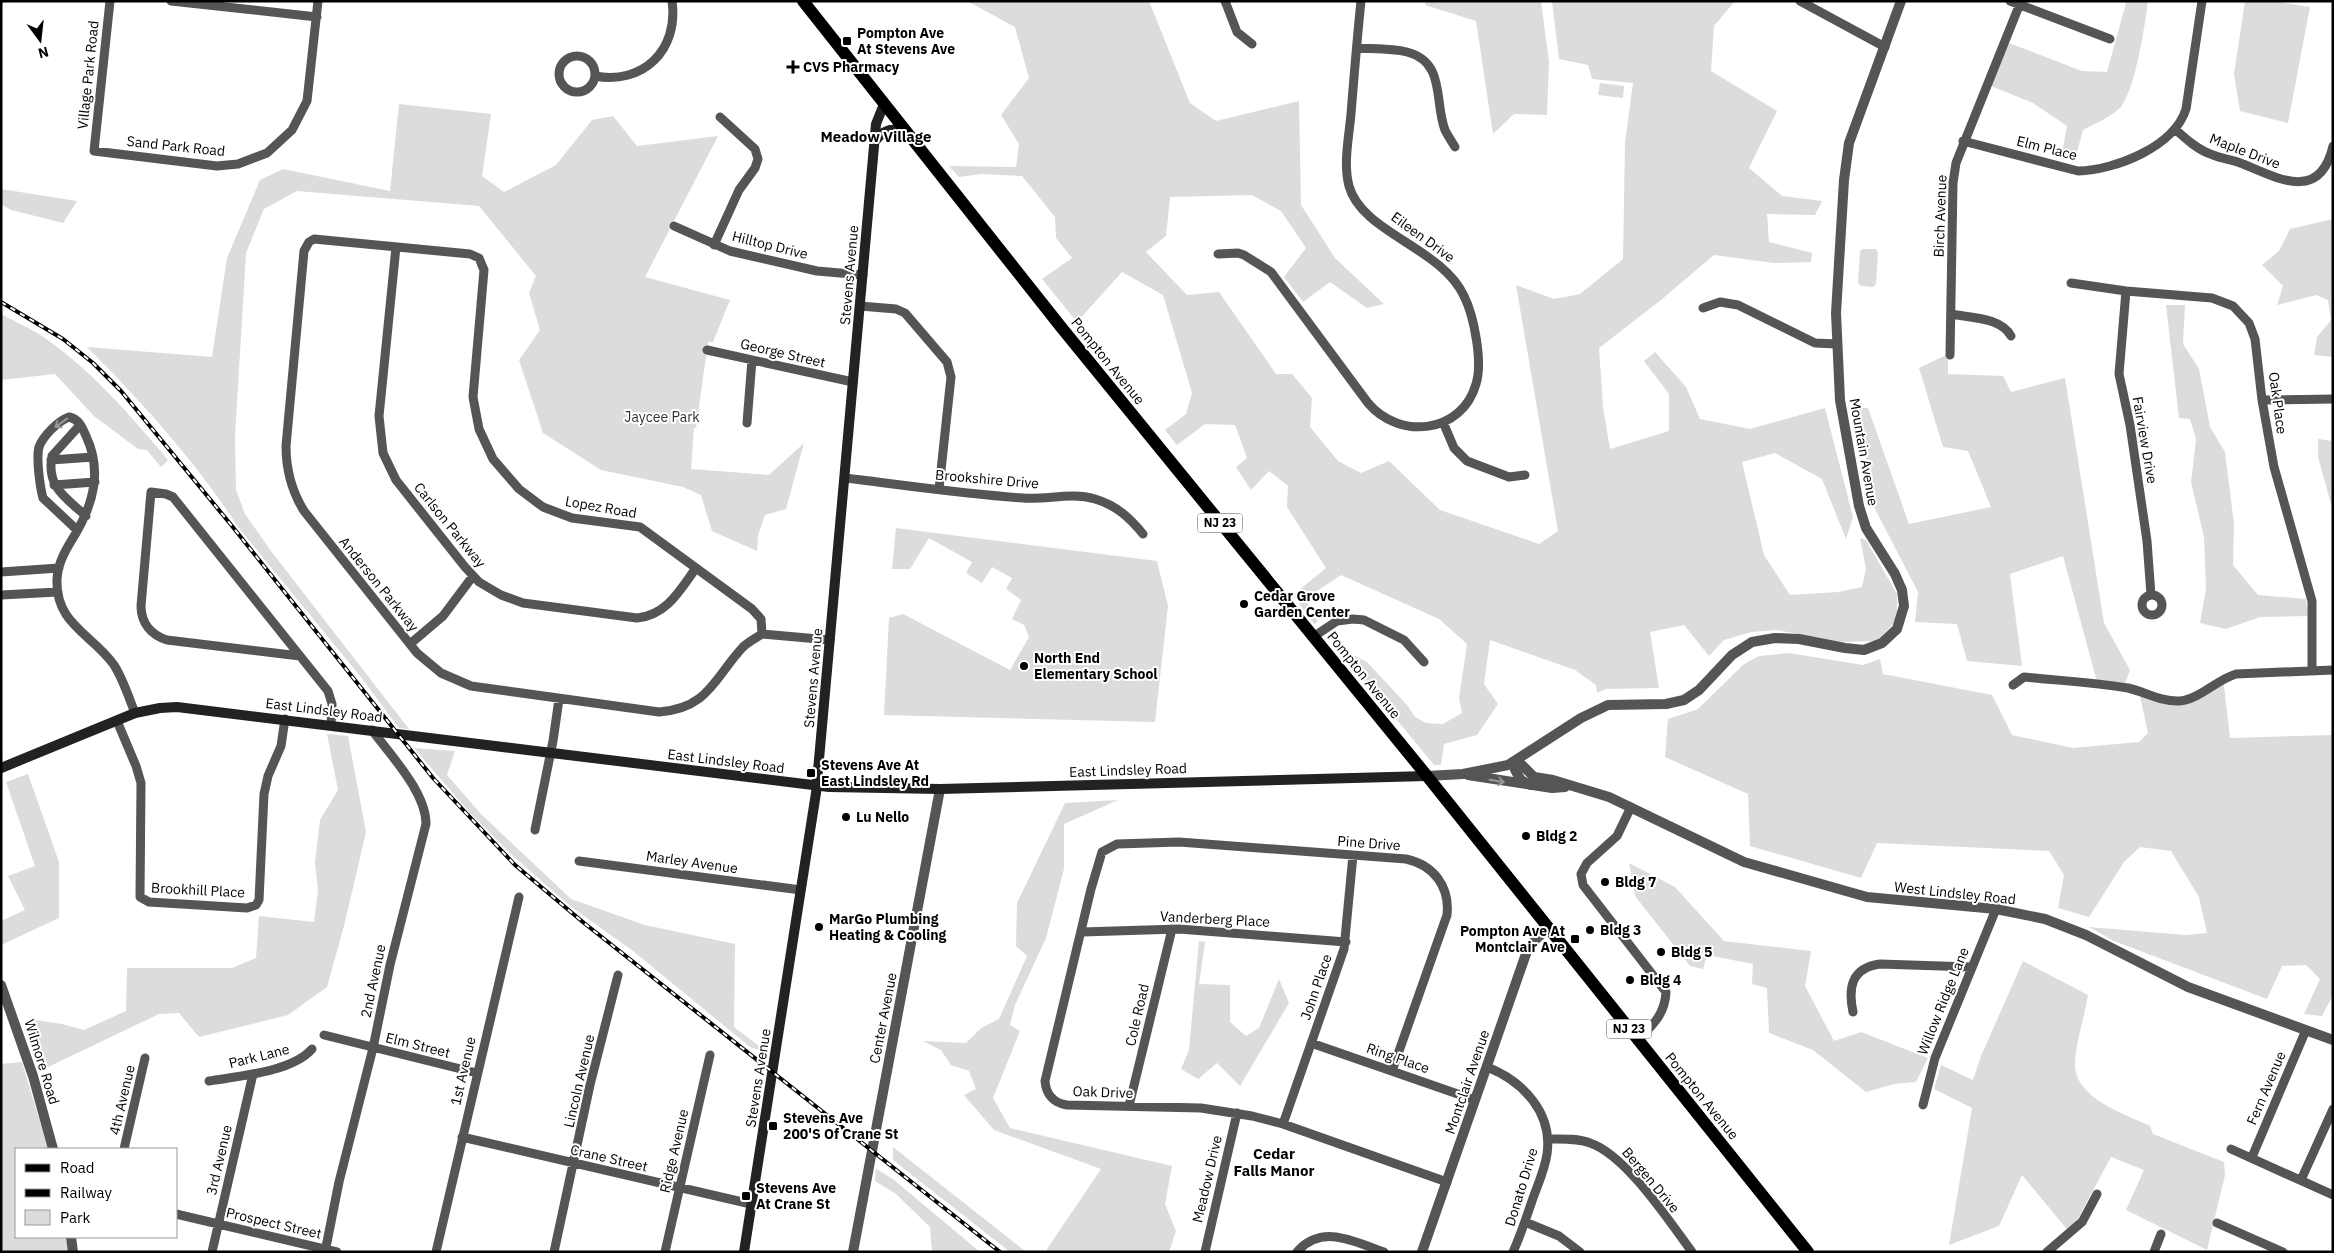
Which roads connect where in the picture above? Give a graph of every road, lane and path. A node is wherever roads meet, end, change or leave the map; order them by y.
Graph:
1 (110, 1) edge
2 (171, 1) edge
3 (318, 1) edge
4 (672, 1) edge
5 (803, 1) edge
6 (1225, 1) edge
7 (1361, 1) edge
8 (1800, 1) edge
9 (1901, 1) edge
10 (2010, 1) edge
11 (2202, 1) edge
12 (2020, 3) edge
13 (317, 17) junction
14 (2110, 39) dead end
15 (1252, 44) dead end
16 (1885, 47) junction
17 (1357, 48) junction
18 (595, 76) junction
19 (884, 104) junction
20 (720, 117) dead end
21 (2175, 129) junction
22 (907, 132) junction
23 (875, 141) junction
24 (1963, 141) junction
25 (2333, 146) edge
26 (1455, 147) dead end
27 (94, 151) joint
28 (674, 226) dead end
29 (714, 245) junction
30 (396, 247) junction
31 (1218, 254) dead end
32 (863, 275) junction
33 (2071, 283) dead end
34 (2126, 291) junction
35 (860, 306) junction
36 (1703, 308) dead end
37 (1951, 314) junction
38 (2012, 336) dead end
39 (1837, 344) junction
40 (707, 350) dead end
41 (1950, 355) dead end
42 (752, 360) junction
43 (853, 382) junction
44 (2333, 399) edge
45 (2262, 400) junction
46 (1443, 422) junction
47 (747, 423) dead end
48 (80, 425) junction
49 (93, 457) junction
50 (51, 460) junction
51 (1525, 475) dead end
52 (845, 478) junction
53 (95, 482) junction
54 (54, 485) junction
55 (939, 489) junction
56 (86, 516) junction
57 (78, 530) junction
58 (1143, 534) dead end
59 (59, 568) junction
60 (696, 568) junction
61 (1, 572) edge
62 (473, 576) junction
63 (58, 592) junction
64 (1, 595) edge
65 (2151, 595) dead end
66 (762, 634) junction
67 (1313, 637) junction
68 (830, 640) junction
69 (410, 644) junction
70 (300, 656) junction
71 (1424, 662) dead end
72 (2312, 670) junction
73 (2333, 670) edge
74 (2013, 685) dead end
75 (558, 699) junction
76 (135, 714) junction
77 (285, 719) junction
78 (117, 721) junction
79 (331, 725) junction
80 (372, 730) junction
81 (550, 752) junction
82 (1517, 760) junction
83 (1, 768) edge
84 (1463, 774) junction
85 (1427, 776) junction
86 (1530, 785) junction
87 (817, 786) junction
88 (1571, 787) junction
89 (940, 788) junction
90 (1631, 807) junction
91 (535, 830) dead end
92 (1149, 842) joint
93 (1353, 855) junction
94 (579, 861) dead end
95 (801, 890) junction
96 (519, 898) dead end
97 (1996, 909) junction
98 (1548, 928) junction
99 (1172, 929) junction
100 (1082, 932) junction
101 (1346, 942) junction
102 (1972, 968) junction
103 (618, 975) dead end
104 (1, 984) edge
105 (1853, 1012) dead end
106 (2306, 1030) junction
107 (324, 1035) dead end
108 (1638, 1040) junction
109 (2333, 1040) edge
110 (1311, 1042) junction
111 (373, 1048) junction
112 (312, 1049) dead end
113 (710, 1055) dead end
114 (145, 1058) dead end
115 (1487, 1067) junction
116 (1392, 1071) junction
117 (477, 1073) junction
118 (253, 1074) junction
119 (209, 1081) dead end
120 (1475, 1100) junction
121 (1923, 1105) dead end
122 (1129, 1106) junction
123 (2333, 1109) edge
124 (1237, 1113) junction
125 (1283, 1124) junction
126 (462, 1138) junction
127 (1548, 1139) junction
128 (53, 1148) edge
129 (124, 1148) edge
130 (2231, 1149) dead end
131 (2252, 1157) junction
132 (574, 1164) junction
133 (2301, 1180) junction
134 (1446, 1182) junction
135 (680, 1188) junction
136 (2097, 1194) dead end
137 (2333, 1195) edge
138 (751, 1204) junction
139 (178, 1214) edge
140 (1525, 1222) junction
141 (219, 1224) junction
142 (2217, 1224) dead end
143 (2161, 1234) dead end
144 (71, 1238) edge
145 (325, 1250) edge
146 (1806, 1251) edge
147 (73, 1252) edge
148 (212, 1252) edge
149 (337, 1252) edge
150 (436, 1252) edge
151 (554, 1252) edge
152 (665, 1252) edge
153 (744, 1252) edge
154 (852, 1252) edge
155 (1205, 1252) edge
156 (1297, 1252) edge
157 (1384, 1252) edge
158 (1422, 1252) edge
159 (1513, 1252) edge
160 (1580, 1252) edge
161 (1692, 1252) edge
162 (2047, 1252) edge
163 (2154, 1252) edge
164 (2283, 1252) edge

1 - 27 street, Village Park Road
2 - 13 street
3 - 13 street, Sand Park Road
4 - 18 street
5 - 19 main road, Pompton Avenue / NJ 23
6 - 15 street
7 - 17 street, Eileen Drive
8 - 16 street
9 - 16 street, Mountain Avenue
10 - 12 street
11 - 21 street
12 - 14 street
12 - 24 street, Birch Avenue
13 - 27 street, Sand Park Road
16 - 39 street, Mountain Avenue
17 - 26 street
17 - 46 street, Eileen Drive
18 - 18 street
19 - 22 main road, Pompton Avenue / NJ 23
19 - 23 main road, Stevens Avenue
20 - 29 street
21 - 24 street, Elm Place
21 - 25 street, Maple Drive
22 - 23 main road
22 - 67 main road, Pompton Avenue / NJ 23
23 - 32 main road, Stevens Avenue
24 - 37 street, Birch Avenue
28 - 29 street, Hilltop Drive
29 - 32 street, Hilltop Drive
30 - 60 street, Lopez Road
30 - 62 street, Carlson Parkway
30 - 69 street, Anderson Parkway
31 - 46 street, Eileen Drive
32 - 35 main road, Stevens Avenue
33 - 34 street, Oak Place
34 - 45 street, Oak Place
34 - 65 street, Fairview Drive
35 - 43 main road, Stevens Avenue
35 - 55 street
36 - 39 street
37 - 38 street
37 - 41 street, Birch Avenue
39 - 82 street, Mountain Avenue
40 - 42 street, George Street
42 - 43 street, George Street
42 - 47 street
43 - 52 main road, Stevens Avenue
44 - 45 street
45 - 72 street, Oak Place
46 - 51 street
48 - 49 street
48 - 50 street
48 -> 57 street
49 - 50 street
49 - 53 street
50 - 54 street
52 - 55 street, Brookshire Drive
52 - 68 main road, Stevens Avenue
53 - 54 street
53 - 56 street
54 - 56 street
55 - 58 street, Brookshire Drive
56 - 57 street
57 - 59 street
59 - 61 street
59 - 63 street
60 - 62 street, Carlson Parkway
60 - 66 street, Lopez Road
62 - 69 street
63 - 64 street
63 - 76 street
66 - 68 street
66 - 75 street, Anderson Parkway
67 - 71 street
67 - 85 main road, Pompton Avenue / NJ 23
68 - 87 main road, Stevens Avenue
69 - 75 street, Anderson Parkway
70 - 70 street
70 - 79 street
72 - 73 street
72 - 74 street
75 - 81 street
76 - 77 main road, East Lindsley Road
76 - 78 main road, East Lindsley Road
77 - 78 street, Brookhill Place
77 - 79 main road, East Lindsley Road
78 - 83 main road, East Lindsley Road
79 - 80 main road, East Lindsley Road
80 - 81 main road, East Lindsley Road
80 - 111 street, 2nd Avenue
81 - 87 main road, East Lindsley Road
81 - 91 street
82 - 84 street
82 - 86 street
82 - 88 street, West Lindsley Road
84 - 85 street
84 -> 86 street, West Lindsley Road
85 - 89 main road, East Lindsley Road
85 - 98 main road, Pompton Avenue / NJ 23
86 - 88 street, West Lindsley Road
87 - 89 main road, East Lindsley Road
87 - 95 main road, Stevens Avenue
88 - 90 street, West Lindsley Road
89 - 154 street, Center Avenue
90 - 97 street, West Lindsley Road
90 - 108 street
92 - 93 street, Pine Drive
92 - 100 street, Oak Drive
93 - 101 street, John Place
93 - 116 street, Pine Drive
94 - 95 street, Marley Avenue
95 - 138 main road, Stevens Avenue
96 - 117 street, 1st Avenue
97 - 102 street, Willow Ridge Lane
97 - 106 street, West Lindsley Road
98 - 108 main road, Pompton Avenue / NJ 23
98 - 115 street, Montclair Avenue
99 - 100 street, Vanderberg Place
99 - 101 street, Vanderberg Place
99 - 122 street, Cole Road
100 - 122 street, Oak Drive
101 - 110 street, John Place
102 - 105 street
102 - 121 street, Willow Ridge Lane
103 - 132 street, Lincoln Avenue
104 - 128 street, Wilmore Road
106 - 109 street, West Lindsley Road
106 - 131 street, Fern Avenue
107 - 111 street, Elm Street
108 - 146 main road, Pompton Avenue / NJ 23
110 - 116 street, Ring Place
110 - 125 street, John Place
111 - 117 street, Elm Street
111 - 145 street, 2nd Avenue
112 - 118 street, Park Lane
113 - 135 street, Ridge Avenue
114 - 129 street, 4th Avenue
115 - 120 street, Montclair Avenue
115 - 127 street, Donato Drive
116 - 120 street, Ring Place
117 - 126 street, 1st Avenue
118 - 119 street, Park Lane
118 - 141 street, 3rd Avenue
120 - 134 street, Montclair Avenue
122 - 124 street, Oak Drive
123 - 133 street
124 - 125 street, Oak Drive
124 - 155 street, Meadow Drive
125 - 134 street, Oak Drive
126 - 132 street, Crane Street
126 - 150 street, 1st Avenue
127 - 140 street, Donato Drive
127 - 161 street, Bergen Drive
130 - 131 street
131 - 133 street
132 - 135 street, Crane Street
132 - 151 street, Lincoln Avenue
133 - 137 street
134 - 158 street, Montclair Avenue
135 - 138 street, Crane Street
135 - 152 street, Ridge Avenue
136 - 162 street
138 - 153 main road, Stevens Avenue
139 - 141 street, Prospect Street
140 - 159 street, Donato Drive
140 - 160 street
141 - 145 street, Prospect Street
141 - 148 street, 3rd Avenue
142 - 164 street
143 - 163 street
144 - 147 street
145 - 149 street, Prospect Street
156 - 157 street

